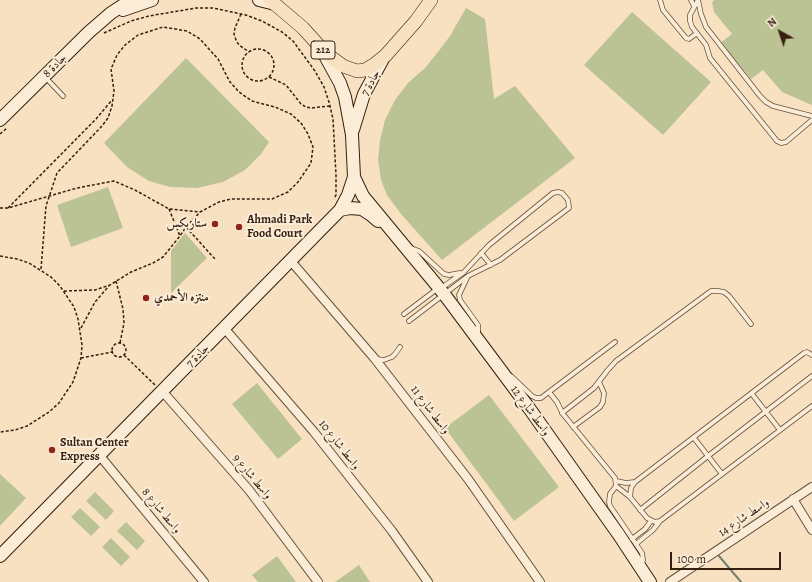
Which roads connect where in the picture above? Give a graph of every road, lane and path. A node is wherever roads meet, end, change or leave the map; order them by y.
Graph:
1 (131, 0) edge
2 (152, 0) edge
3 (259, 0) edge
4 (431, 0) edge
5 (660, 0) edge
6 (691, 0) edge
7 (698, 0) edge
8 (272, 2) edge
9 (694, 6) junction
10 (111, 14) junction
11 (241, 14) junction
12 (697, 33) junction
13 (100, 34) dead end
14 (321, 48) junction
15 (249, 52) junction
16 (386, 55) junction
17 (44, 77) junction
18 (269, 77) junction
19 (64, 96) dead end
20 (113, 99) junction
21 (330, 106) junction
22 (812, 116) edge
23 (812, 120) edge
24 (2, 129) edge
25 (352, 135) junction
26 (354, 177) junction
27 (48, 197) junction
28 (337, 206) junction
29 (0, 208) edge
30 (8, 208) junction
31 (169, 209) junction
32 (200, 212) junction
33 (186, 227) junction
34 (180, 236) junction
35 (404, 245) junction
36 (482, 253) junction
37 (0, 256) edge
38 (215, 259) dead end
39 (290, 260) junction
40 (491, 265) junction
41 (41, 269) junction
42 (464, 272) junction
43 (468, 276) junction
44 (116, 281) junction
45 (110, 285) junction
46 (441, 290) junction
47 (64, 291) junction
48 (404, 314) dead end
49 (409, 321) dead end
50 (751, 324) dead end
51 (80, 328) junction
52 (225, 329) junction
53 (478, 340) junction
54 (615, 342) dead end
55 (120, 343) junction
56 (400, 347) dead end
57 (112, 352) junction
58 (124, 354) junction
59 (812, 354) edge
60 (81, 358) junction
61 (375, 358) junction
62 (502, 372) junction
63 (812, 376) edge
64 (599, 382) junction
65 (163, 392) junction
66 (549, 392) junction
67 (752, 394) junction
68 (812, 406) edge
69 (765, 411) junction
70 (562, 413) junction
71 (573, 426) junction
72 (780, 430) junction
73 (0, 432) edge
74 (694, 438) junction
75 (100, 456) junction
76 (708, 456) junction
77 (722, 474) junction
78 (616, 480) junction
79 (636, 482) junction
80 (616, 486) junction
81 (812, 487) edge
82 (630, 497) junction
83 (793, 499) junction
84 (640, 510) junction
85 (651, 521) junction
86 (660, 521) junction
87 (812, 530) edge
88 (632, 539) junction
89 (636, 544) junction
90 (0, 556) edge
91 (640, 567) junction
92 (204, 582) edge
93 (318, 582) edge
94 (428, 582) edge
95 (540, 582) edge
96 (650, 582) edge
97 (670, 582) edge

1 - 10 main road, جادة 8
2 - 10 main road, جادة 8
3 - 8 main road
4 - 16 main road, 212
5 - 12 lane
6 - 9 lane
7 - 9 lane
7 - 22 lane
8 - 14 main road, 212
9 - 12 lane
10 - 17 main road, جادة 8
11 - 13 path
11 - 15 path
11 - 21 path
12 - 23 lane
14 - 16 main road, 212
14 - 25 main road, جادة 7
15 - 18 path
15 - 18 path
16 - 25 main road, جادة 7
17 - 19 lane
17 - 24 main road, جادة 8
18 - 21 path
20 - 27 path
20 - 30 path
20 - 32 path
21 - 28 path
25 - 26 main road, جادة 7
26 - 28 main road, جادة 7
26 - 35 main road, واسط شارع 12
27 - 30 path
27 - 31 path
27 - 41 path
28 - 35 main road, واسط شارع 12
28 - 39 main road, جادة 7
29 - 30 path
31 - 32 path
31 - 34 path
32 - 33 path
33 - 34 path
33 - 38 path
34 - 44 path
35 - 42 lane
35 - 46 main road, واسط شارع 12
36 - 40 lane
36 - 40 lane
36 - 42 lane
37 - 41 path
39 - 52 main road, جادة 7
39 - 61 street, واسط شارع 11
40 - 43 lane
41 - 47 path
42 - 46 lane
43 - 46 lane
43 - 53 lane
44 - 45 path
44 - 55 path
45 - 47 path
45 - 51 path
46 - 48 lane
46 - 49 lane
46 - 53 main road, واسط شارع 12
47 - 51 path
50 - 64 lane
51 - 60 path
52 - 65 main road, جادة 7
52 - 94 street, واسط شارع 10
53 - 62 main road, واسط شارع 12
54 - 66 lane
55 - 57 path
55 - 58 path
56 - 61 lane
57 - 58 path
57 - 60 path
58 - 65 path
59 - 67 lane
60 - 73 path
61 - 95 street, واسط شارع 11
62 - 66 lane
62 - 91 main road, واسط شارع 12
63 - 69 lane
64 - 70 lane
64 - 71 lane
65 - 75 main road, جادة 7
65 - 93 street, واسط شارع 9
66 - 70 lane
67 - 69 lane
67 - 74 lane
68 - 72 lane
69 - 72 lane
69 - 76 lane
70 - 71 lane
71 - 78 lane
72 - 77 lane
74 - 76 lane
74 - 79 lane
75 - 90 main road, جادة 7
75 - 92 street, واسط شارع 8
76 - 77 lane
76 - 84 lane
77 - 86 lane
78 - 79 lane
78 - 80 lane
79 - 82 lane
80 - 82 lane
80 - 88 lane
81 - 83 street, واسط شارع 14
82 - 84 lane
83 - 87 street
83 - 97 street, واسط شارع 14
84 - 85 lane
85 - 86 lane
85 - 88 lane
86 - 89 lane
88 - 89 lane
89 - 91 lane
91 - 96 main road, واسط شارع 12

